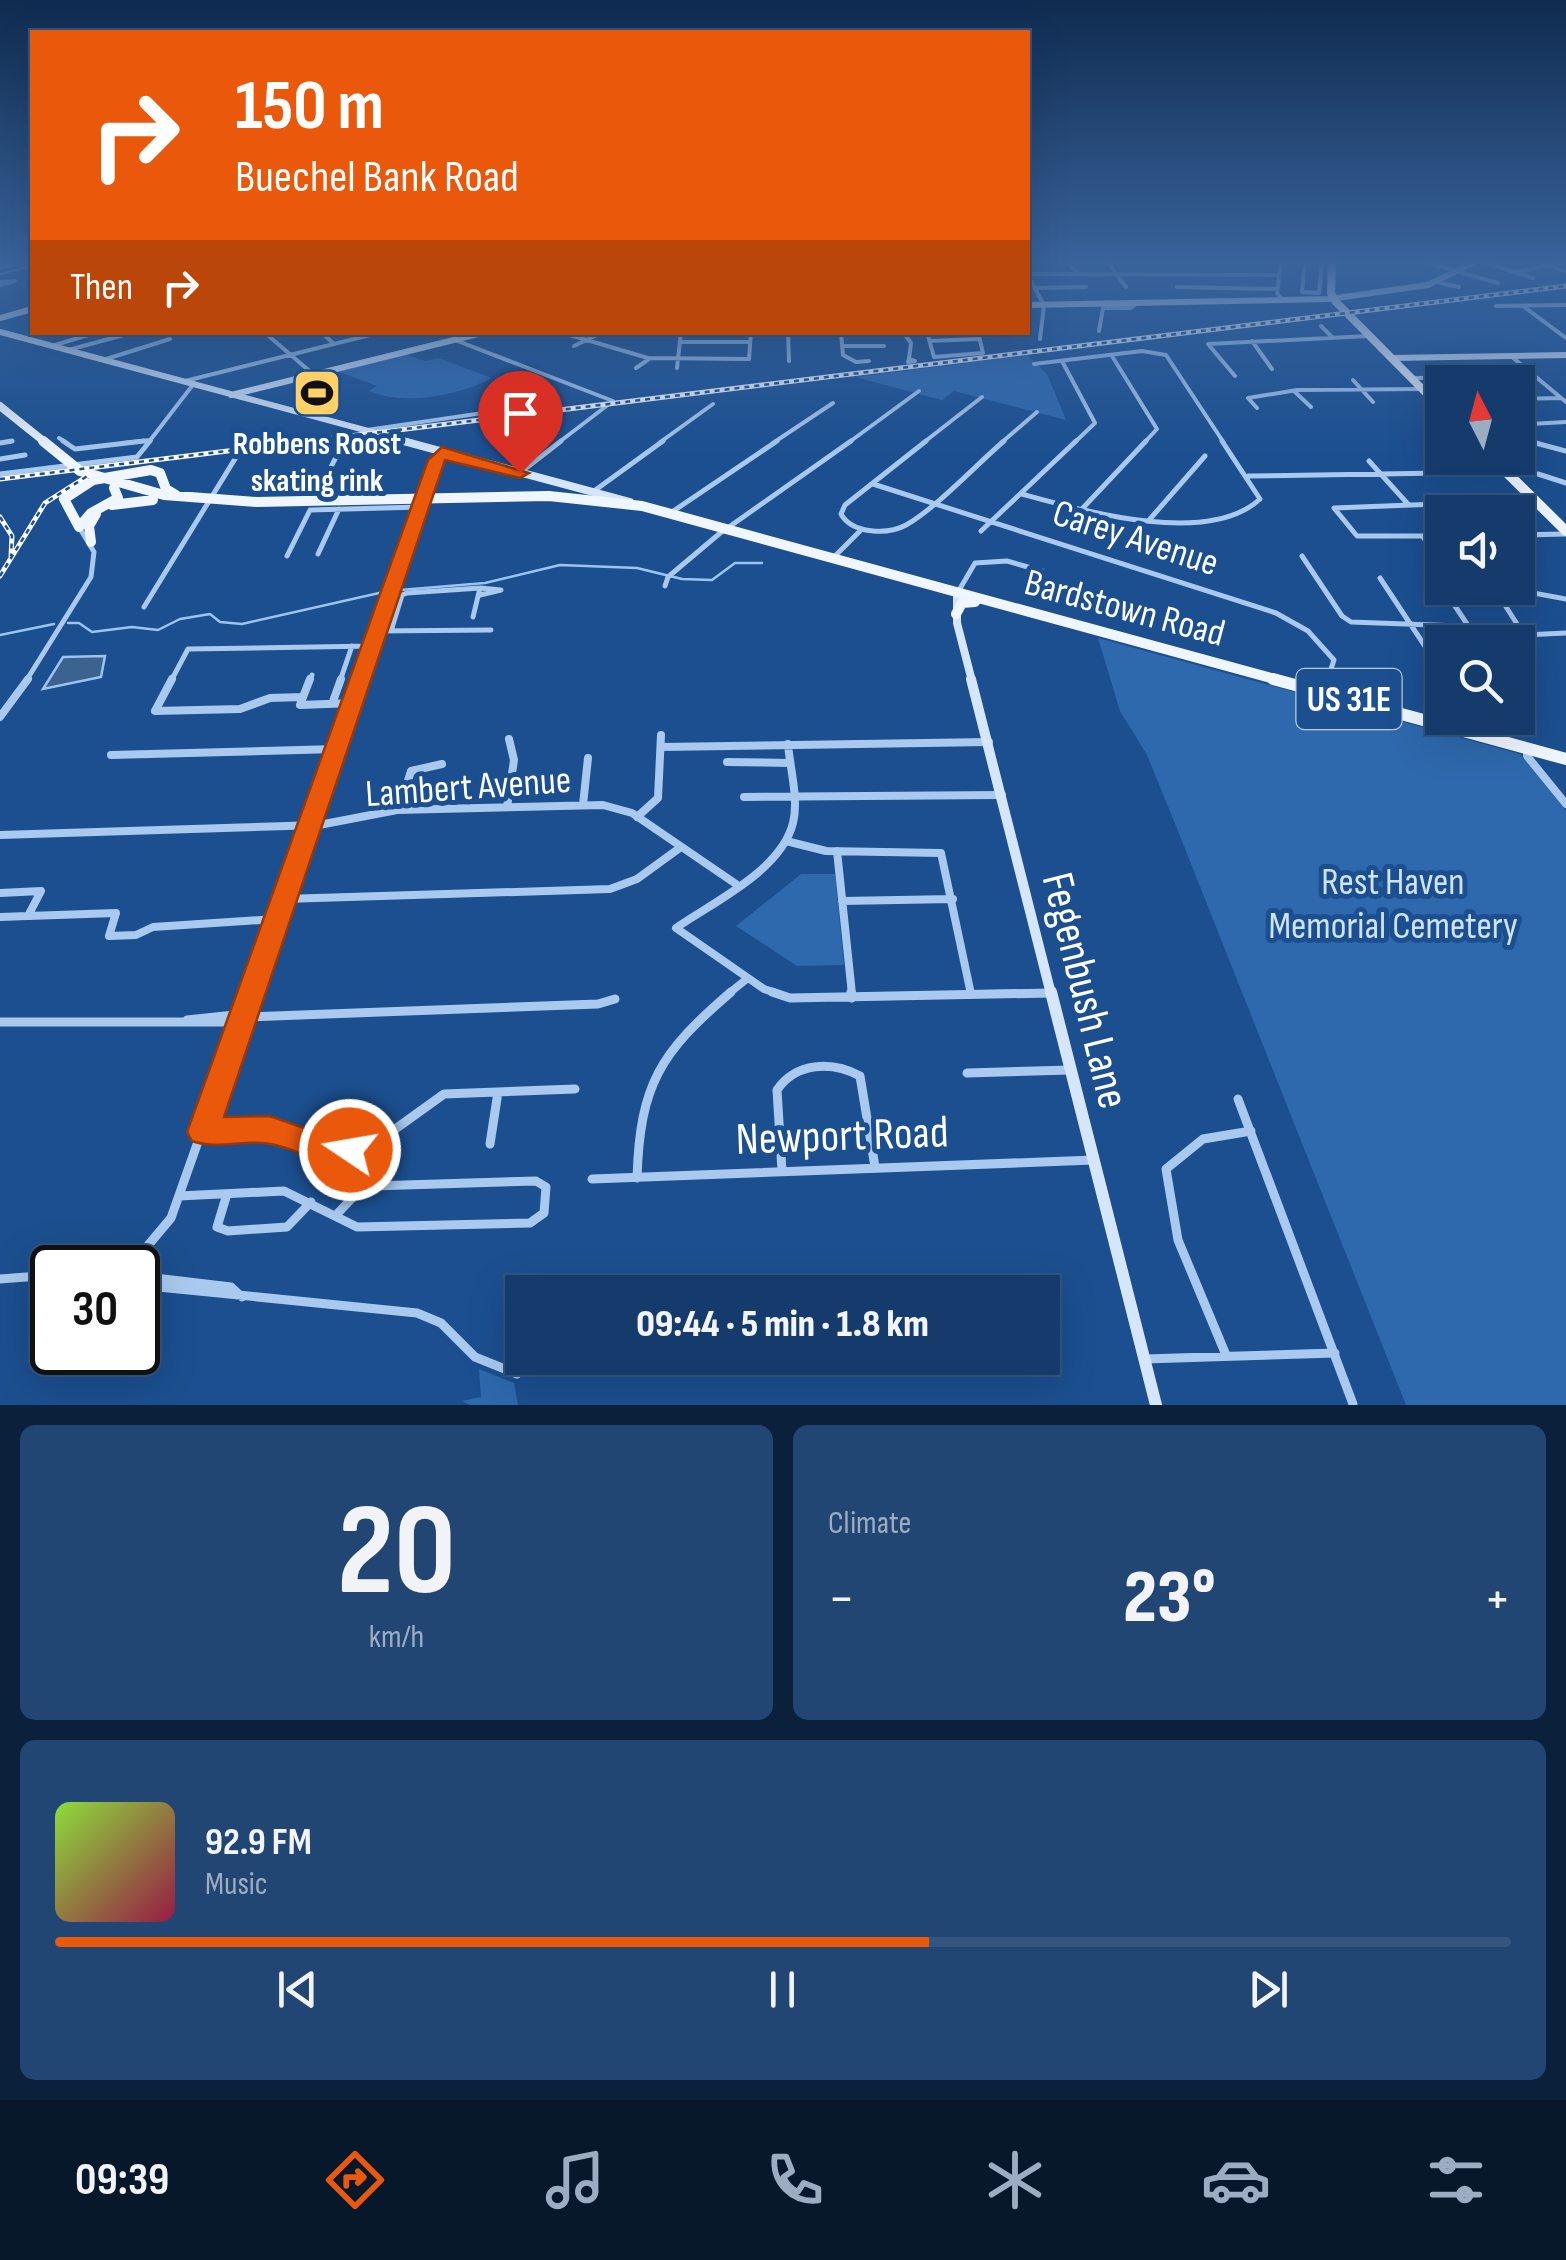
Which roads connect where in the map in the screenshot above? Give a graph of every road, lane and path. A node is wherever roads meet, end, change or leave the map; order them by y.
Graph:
1 (1321, 326) dead end
2 (1041, 327) edge
3 (1100, 327) edge
4 (1360, 327) edge
5 (0, 332) edge
6 (1099, 332) dead end
7 (88, 335) edge
8 (123, 335) edge
9 (267, 335) edge
10 (324, 335) edge
11 (370, 335) edge
12 (474, 335) edge
13 (569, 335) edge
14 (598, 335) edge
15 (680, 335) edge
16 (750, 335) edge
17 (788, 335) edge
18 (841, 335) edge
19 (905, 335) edge
20 (928, 335) edge
21 (948, 336) edge
22 (978, 336) edge
23 (1369, 336) junction
24 (170, 339) dead end
25 (1040, 339) dead end
26 (1334, 339) junction
27 (454, 340) junction
28 (1251, 340) junction
29 (1297, 340) junction
30 (586, 341) junction
31 (929, 341) junction
32 (680, 342) junction
33 (750, 342) junction
34 (334, 344) junction
35 (51, 346) junction
36 (574, 346) dead end
37 (843, 346) junction
38 (884, 346) dead end
39 (1305, 348) dead end
40 (618, 350) junction
41 (67, 351) junction
42 (289, 354) junction
43 (1110, 354) junction
44 (1566, 355) edge
45 (1512, 356) junction
46 (604, 357) dead end
47 (1391, 358) junction
48 (650, 359) junction
49 (678, 359) junction
50 (909, 359) dead end
51 (102, 360) junction
52 (789, 361) dead end
53 (869, 361) dead end
54 (1062, 361) junction
55 (1034, 364) dead end
56 (636, 368) dead end
57 (677, 368) dead end
58 (1272, 368) dead end
59 (314, 374) junction
60 (1234, 376) dead end
61 (1412, 378) junction
62 (1425, 379) edge
63 (1354, 380) dead end
64 (179, 382) junction
65 (192, 386) junction
66 (1361, 388) junction
67 (1422, 389) junction
68 (1293, 390) junction
69 (919, 391) dead end
70 (1425, 392) edge
71 (229, 396) junction
72 (982, 397) dead end
73 (1535, 399) edge
74 (1564, 400) edge
75 (1373, 402) dead end
76 (832, 403) dead end
77 (544, 404) dead end
78 (713, 404) dead end
79 (0, 406) edge
80 (1311, 407) dead end
81 (1257, 408) dead end
82 (1037, 412) dead end
83 (0, 414) edge
84 (1566, 422) edge
85 (1535, 425) edge
86 (361, 431) junction
87 (376, 435) junction
88 (59, 438) dead end
89 (152, 440) junction
90 (344, 440) junction
91 (12, 441) dead end
92 (0, 443) edge
93 (1535, 444) edge
94 (1540, 447) junction
95 (1535, 450) edge
96 (1566, 451) edge
97 (442, 452) junction
98 (25, 455) dead end
99 (1205, 456) dead end
100 (0, 459) edge
101 (1369, 461) dead end
102 (62, 462) junction
103 (520, 473) junction
104 (1425, 473) edge
105 (0, 474) edge
106 (1380, 474) junction
107 (1535, 474) edge
108 (1509, 475) edge
109 (531, 476) junction
110 (1248, 476) junction
111 (162, 477) junction
112 (1566, 482) edge
113 (873, 484) junction
114 (110, 485) junction
115 (1022, 494) junction
116 (316, 497) junction
117 (187, 498) junction
118 (211, 498) junction
119 (528, 498) junction
120 (553, 498) junction
121 (587, 498) junction
122 (168, 500) junction
123 (423, 500) junction
124 (933, 502) junction
125 (1407, 503) junction
126 (1425, 503) edge
127 (339, 509) junction
128 (1080, 510) junction
129 (668, 514) junction
130 (994, 520) junction
131 (1149, 520) junction
132 (79, 527) junction
133 (727, 530) junction
134 (860, 531) junction
135 (981, 531) dead end
136 (1566, 532) edge
137 (1535, 533) edge
138 (1422, 536) joint
139 (1425, 540) edge
140 (91, 542) junction
141 (318, 554) dead end
142 (287, 556) dead end
143 (1302, 556) dead end
144 (832, 559) junction
145 (1042, 571) dead end
146 (1380, 578) dead end
147 (665, 586) dead end
148 (391, 590) joint
149 (1535, 593) edge
150 (1566, 599) edge
151 (988, 602) junction
152 (955, 604) junction
153 (1455, 605) edge
154 (1505, 605) edge
155 (144, 608) dead end
156 (474, 617) dead end
157 (1410, 623) junction
158 (1467, 624) junction
159 (1473, 625) edge
160 (490, 630) dead end
161 (378, 631) junction
162 (391, 631) junction
163 (1566, 633) edge
164 (352, 646) junction
165 (372, 646) junction
166 (1425, 646) edge
167 (312, 675) dead end
168 (1324, 692) junction
169 (303, 697) junction
170 (352, 702) junction
171 (332, 704) junction
172 (0, 717) edge
173 (661, 735) dead end
174 (509, 740) dead end
175 (989, 742) junction
176 (788, 744) junction
177 (661, 747) junction
178 (1527, 748) junction
179 (336, 749) junction
180 (111, 755) dead end
181 (588, 758) dead end
182 (1566, 759) edge
183 (727, 762) dead end
184 (790, 763) junction
185 (442, 764) dead end
186 (1002, 795) junction
187 (793, 796) junction
188 (744, 798) dead end
189 (1566, 804) edge
190 (583, 805) junction
191 (507, 808) junction
192 (398, 810) junction
193 (637, 817) junction
194 (310, 825) junction
195 (0, 835) edge
196 (786, 841) junction
197 (682, 847) junction
198 (837, 852) junction
199 (736, 884) junction
200 (0, 893) edge
201 (284, 899) junction
202 (953, 899) junction
203 (842, 902) junction
204 (28, 916) junction
205 (0, 918) edge
206 (277, 920) junction
207 (748, 978) junction
208 (1052, 992) junction
209 (971, 995) junction
210 (852, 998) junction
211 (615, 999) dead end
212 (243, 1018) junction
213 (0, 1022) edge
214 (1071, 1070) junction
215 (967, 1073) dead end
216 (574, 1089) dead end
217 (498, 1092) junction
218 (1238, 1099) dead end
219 (203, 1132) junction
220 (1251, 1132) junction
221 (490, 1144) dead end
222 (1094, 1160) junction
223 (876, 1167) junction
224 (782, 1171) junction
225 (638, 1178) junction
226 (592, 1179) dead end
227 (227, 1194) junction
228 (179, 1196) junction
229 (311, 1202) junction
230 (336, 1216) junction
231 (152, 1245) edge
232 (30, 1277) edge
233 (0, 1278) edge
234 (160, 1279) edge
235 (160, 1288) edge
236 (242, 1298) junction
237 (1335, 1353) junction
238 (1226, 1355) junction
239 (1144, 1359) junction
240 (505, 1369) edge
241 (1353, 1404) edge
242 (1156, 1405) edge

1 - 26 street
2 - 25 street
3 - 6 street
4 - 23 main road
5 - 35 main road
7 - 35 street
8 - 41 street
9 - 42 street
10 - 34 street
11 - 34 street
12 - 27 main road
13 - 30 street
14 - 30 street
15 - 32 street
16 - 33 street
17 - 52 street
18 - 37 street
19 - 50 street
20 - 31 street
21 - 22 street
21 - 31 street
22 - 31 street
23 - 26 street
23 - 47 main road
24 - 51 street
26 - 29 street
27 - 59 main road
27 - 103 street
28 - 29 street
28 - 58 street
28 - 60 street
29 - 39 street
30 - 36 street
30 - 40 street
32 - 33 street
32 - 49 street
33 - 49 street
34 - 42 street
35 - 41 main road
37 - 38 street
37 - 53 street
40 - 46 street
40 - 48 street
41 - 51 main road
42 - 59 street
42 - 64 street
43 - 54 street
43 - 110 street
43 - 128 street
44 - 45 main road
45 - 47 main road
45 - 74 street
47 - 61 main road
48 - 49 street
48 - 56 street
49 - 57 street
51 - 64 main road
54 - 55 street
54 - 115 street
59 - 71 main road
61 - 62 street
61 - 67 main road
63 - 66 street
64 - 65 main road
65 - 71 main road
65 - 89 street
66 - 67 street
66 - 68 street
66 - 75 street
67 - 70 main road
68 - 80 street
68 - 81 street
69 - 133 street
71 - 86 main road
72 - 113 street
73 - 74 street
76 - 129 street
77 - 86 street
78 - 121 street
79 - 102 main road
82 - 124 street
83 - 102 main road
84 - 85 street
86 - 87 main road
87 - 90 street
87 - 97 main road
88 - 89 street
89 - 105 street
90 - 116 street
90 - 118 street
91 - 92 street
93 - 94 street
94 - 95 street
94 - 96 street
97 - 103 main road
97 - 123 street
98 - 100 street
99 - 131 street
101 - 106 street
102 - 114 main road
103 - 109 main road
104 - 106 street
106 - 110 street
106 - 125 street
107 - 112 street
108 - 136 main road
109 - 120 main road
109 - 121 main road
110 - 131 street
111 - 114 main road
111 - 117 main road
111 - 132 main road
113 - 124 street, Carey Avenue
113 - 134 street
114 - 117 main road
114 - 122 main road
114 - 132 main road
115 - 128 street
115 - 130 street
116 - 118 street
116 - 123 street
117 - 118 main road
118 - 122 main road
118 - 123 main road
118 - 155 street
119 - 120 main road
119 - 123 main road
119 - 123 main road
120 - 121 main road
121 - 129 main road
122 - 140 main road
123 - 127 street
123 - 148 street
124 - 130 street, Carey Avenue
124 - 134 street
125 - 126 street
125 - 138 street
127 - 141 street
127 - 142 street
128 - 131 street
129 - 133 main road
130 - 135 street
130 - 168 street, Carey Avenue
132 - 140 street
133 - 144 main road
133 - 147 street
134 - 144 street
136 - 137 street
138 - 139 street
140 - 172 street
143 - 157 street
144 - 152 main road, Bardstown Road
145 - 152 street
146 - 157 street
148 - 161 street
149 - 150 street
151 - 152 main road, Bardstown Road / US 31E
151 - 152 main road
151 - 168 main road, Bardstown Road / US 31E
152 - 175 main road, Fegenbush Lane
153 - 158 street
154 - 163 street
156 - 162 street
157 - 158 street
157 - 166 street
158 - 159 street
160 - 162 street
161 - 162 street
161 - 165 street
164 - 165 street
164 - 169 street
164 - 171 street
165 - 170 street
167 - 169 street
168 - 178 main road, Bardstown Road / US 31E
169 - 171 street
170 - 171 street
170 - 179 street
173 - 177 street
174 - 191 street
175 - 176 street
175 - 186 main road, Fegenbush Lane
176 - 177 street
176 - 184 street
177 - 193 street
178 - 182 main road, Bardstown Road / US 31E
178 - 189 street
179 - 180 street
179 - 194 street
181 - 190 street
183 - 184 street
184 - 187 street
185 - 192 street
186 - 187 street
186 - 208 main road, Fegenbush Lane
187 - 188 street
187 - 196 street
190 - 191 street, Lambert Avenue
190 - 193 street, Lambert Avenue
191 - 192 street, Lambert Avenue
192 - 194 street, Lambert Avenue
193 - 197 street, Lambert Avenue
194 - 195 street, Lambert Avenue
194 - 201 street
196 - 198 street
196 - 199 street
197 - 199 street, Lambert Avenue
197 - 201 street
198 - 202 street
198 - 203 street
199 - 207 street
200 - 204 street
201 - 206 street
202 - 203 street
202 - 209 street
203 - 210 street
204 - 205 street
204 - 206 street
206 - 212 street
207 - 210 street
207 - 225 street
208 - 209 street
208 - 214 main road, Fegenbush Lane
209 - 210 street
211 - 212 street
212 - 213 street
212 - 219 street
214 - 215 street
214 - 222 main road, Fegenbush Lane
216 - 217 street
217 - 219 street
217 - 221 street
218 - 220 street
219 - 228 street
220 - 237 street
220 - 238 street
222 - 223 street, Newport Road
222 - 239 main road, Fegenbush Lane
223 - 224 street, Newport Road
223 - 224 street
224 - 225 street, Newport Road
225 - 226 street, Newport Road
227 - 228 street
227 - 229 street
227 - 229 street
228 - 231 street
229 - 230 street
230 - 230 street
232 - 233 street
234 - 236 street
235 - 236 street
236 - 240 street
237 - 238 street
237 - 241 street
238 - 239 street
239 - 242 main road, Fegenbush Lane

